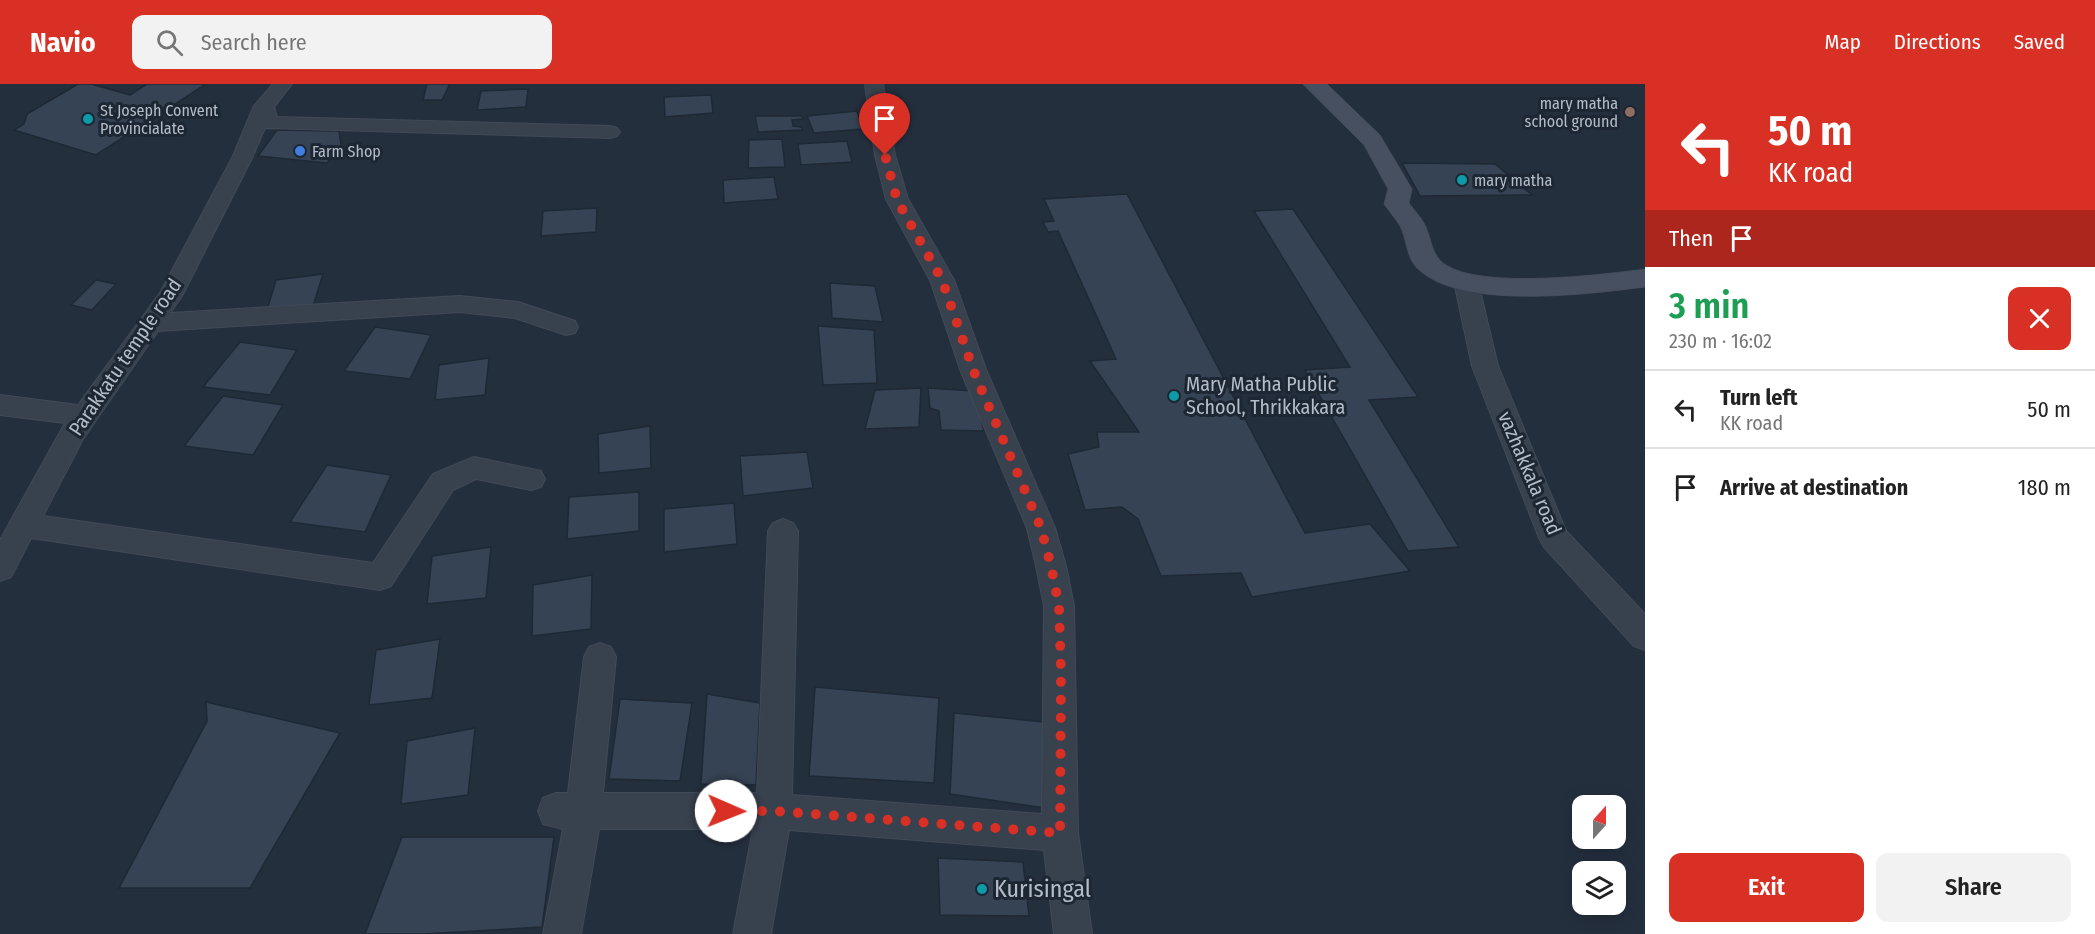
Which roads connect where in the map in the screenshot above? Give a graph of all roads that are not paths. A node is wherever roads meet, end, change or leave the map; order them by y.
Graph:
1 (283, 84) edge
2 (874, 84) edge
3 (1314, 84) edge
4 (264, 106) junction
5 (610, 132) dead end
6 (1645, 278) edge
7 (1466, 282) junction
8 (151, 323) junction
9 (566, 327) dead end
10 (0, 405) edge
11 (85, 416) junction
12 (531, 479) dead end
13 (22, 525) junction
14 (783, 531) dead end
15 (0, 568) edge
16 (1645, 636) edge
17 (600, 657) dead end
18 (570, 811) junction
19 (774, 811) junction
20 (1060, 833) junction
21 (562, 934) edge
22 (752, 934) edge
23 (1073, 934) edge

1 - 4 street, Parakkatu temple road
2 - 20 street
3 - 7 street
4 - 5 street
4 - 8 street, Parakkatu temple road
6 - 7 street
7 - 16 street, vazhakkala road
8 - 9 street
8 - 11 street, Parakkatu temple road
10 - 11 street
11 - 13 street, Parakkatu temple road
12 - 13 street
13 - 15 street, Parakkatu temple road
14 - 19 street
17 - 18 street
18 - 19 street
18 - 21 street
19 - 20 street
19 - 22 street
20 - 23 street

